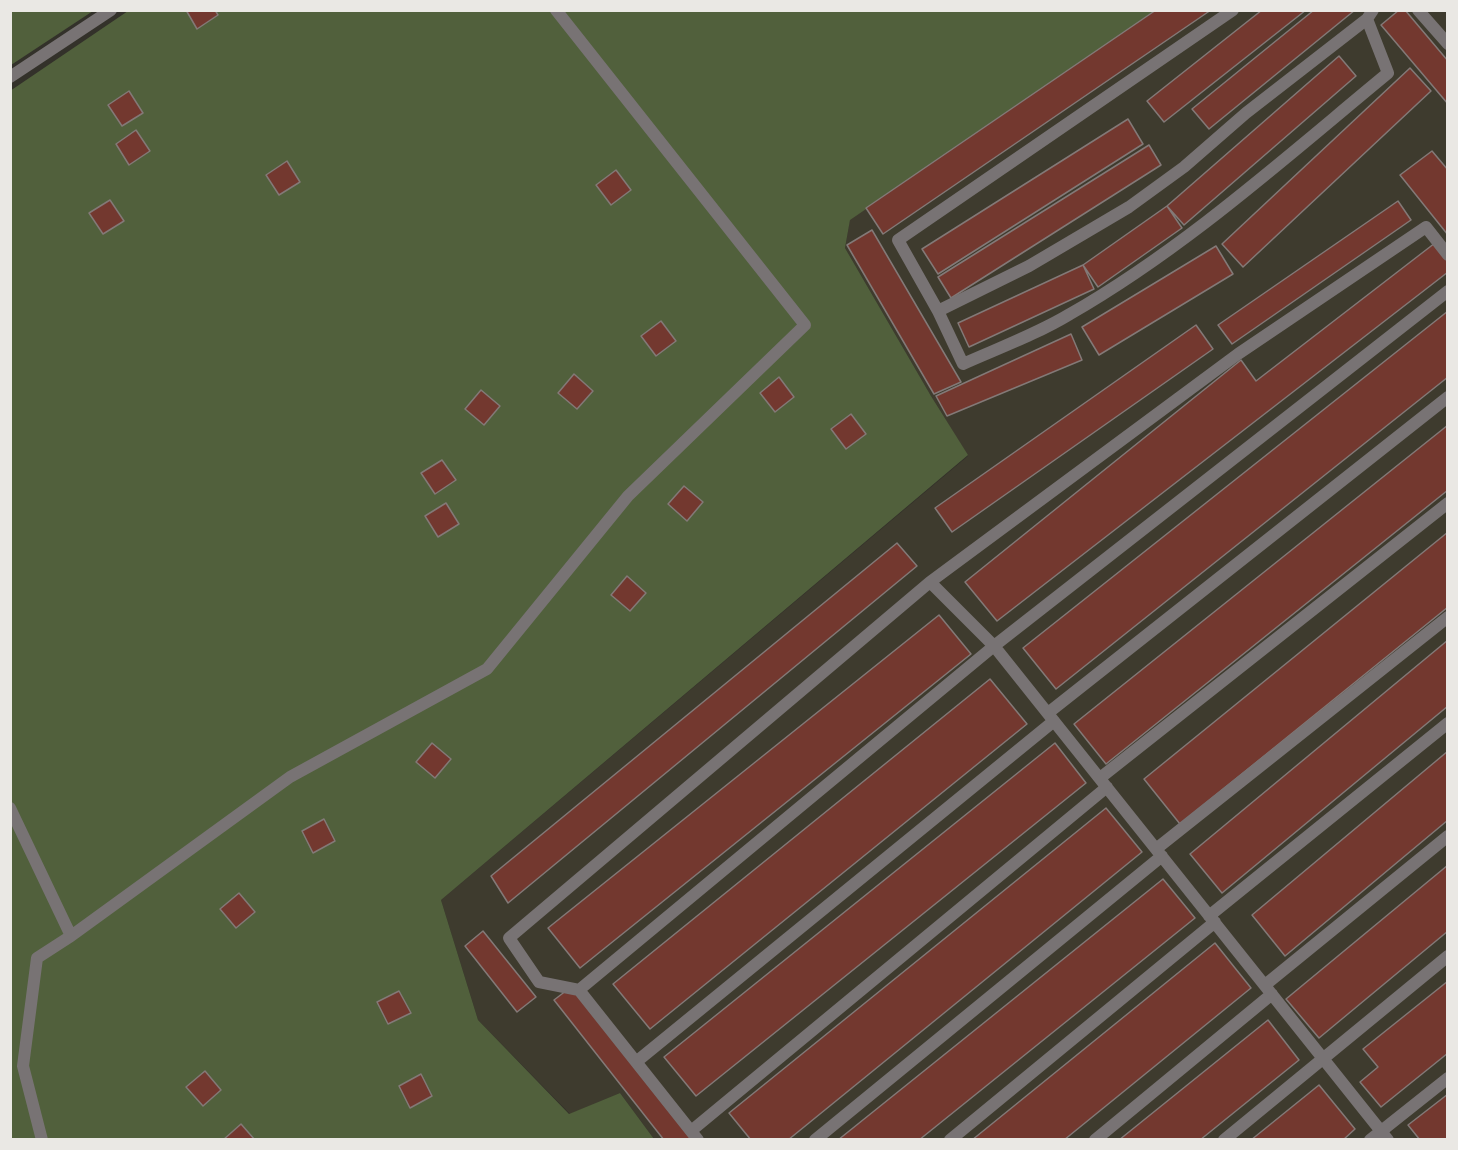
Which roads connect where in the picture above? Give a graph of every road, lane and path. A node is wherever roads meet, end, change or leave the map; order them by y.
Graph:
1 (111, 10) edge
2 (556, 10) edge
3 (1233, 10) edge
4 (1424, 12) edge
5 (1370, 15) edge
6 (1448, 44) edge
7 (10, 77) edge
8 (1448, 255) edge
9 (1448, 291) edge
10 (938, 311) junction
11 (1448, 397) edge
12 (1448, 503) edge
13 (930, 582) junction
14 (1448, 617) edge
15 (994, 646) junction
16 (1051, 717) junction
17 (1448, 723) edge
18 (1103, 783) junction
19 (10, 808) edge
20 (1448, 836) edge
21 (1159, 852) junction
22 (1212, 919) junction
23 (71, 936) junction
24 (1448, 956) edge
25 (579, 990) junction
26 (1268, 990) junction
27 (1323, 1058) junction
28 (636, 1062) junction
29 (1448, 1078) edge
30 (695, 1135) edge
31 (1385, 1135) edge
32 (42, 1140) edge
33 (815, 1140) edge
34 (950, 1140) edge
35 (1095, 1140) edge
36 (1224, 1140) edge
37 (1370, 1140) edge

1 - 7 lane
2 - 23 lane
3 - 10 lane
4 - 6 lane
5 - 10 lane
5 - 10 lane
8 - 13 lane
9 - 15 lane
11 - 16 lane
12 - 18 lane
13 - 15 lane
13 - 25 lane
14 - 21 lane
15 - 16 lane
15 - 25 lane
16 - 18 lane
16 - 28 lane
17 - 22 lane
18 - 21 lane
18 - 30 lane
19 - 23 lane
20 - 26 lane
21 - 22 lane
21 - 33 lane
22 - 26 lane
22 - 34 lane
23 - 32 lane
24 - 27 lane
25 - 28 lane
26 - 27 lane
26 - 35 lane
27 - 31 lane
27 - 36 lane
28 - 30 lane
29 - 31 lane
31 - 37 lane

